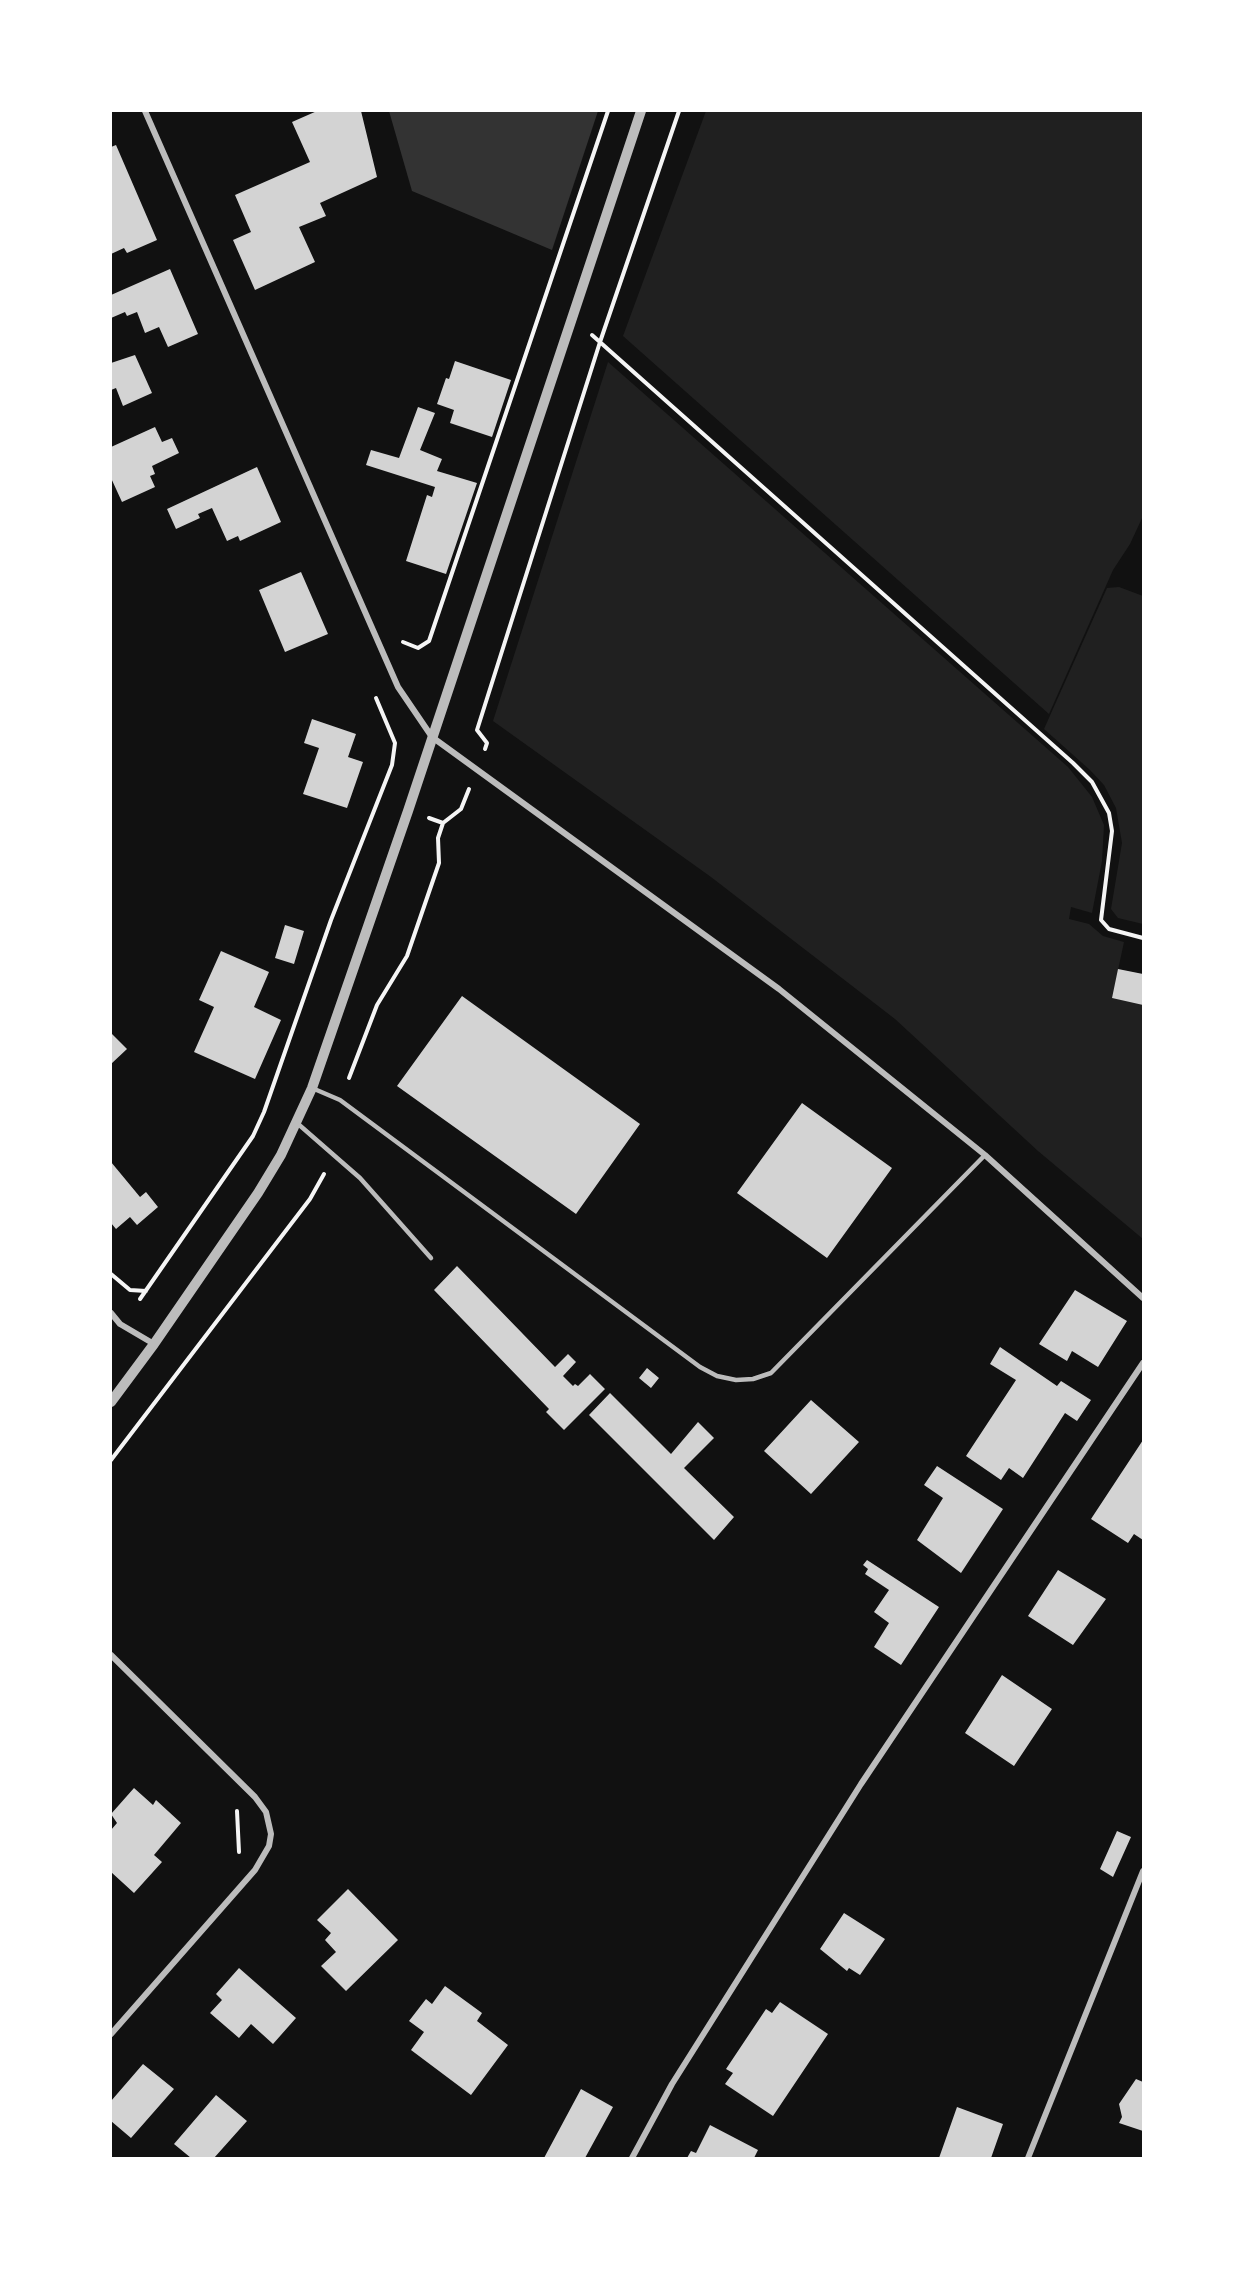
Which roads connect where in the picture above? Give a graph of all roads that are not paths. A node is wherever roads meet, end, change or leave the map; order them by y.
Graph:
1 (145, 111) edge
2 (641, 111) edge
3 (432, 737) junction
4 (312, 1088) junction
5 (297, 1123) junction
6 (985, 1155) junction
7 (431, 1257) dead end
8 (1143, 1298) edge
9 (111, 1313) edge
10 (154, 1344) junction
11 (1143, 1363) edge
12 (111, 1402) edge
13 (111, 1655) edge
14 (1143, 1871) edge
15 (111, 2034) edge
16 (632, 2158) edge
17 (1028, 2158) edge

1 - 3 street
2 - 3 street
3 - 4 street
3 - 6 street
4 - 5 street
4 - 6 lane
5 - 7 lane
5 - 10 street
6 - 8 street
9 - 10 street
10 - 12 street
11 - 16 street
13 - 15 street
14 - 17 street

